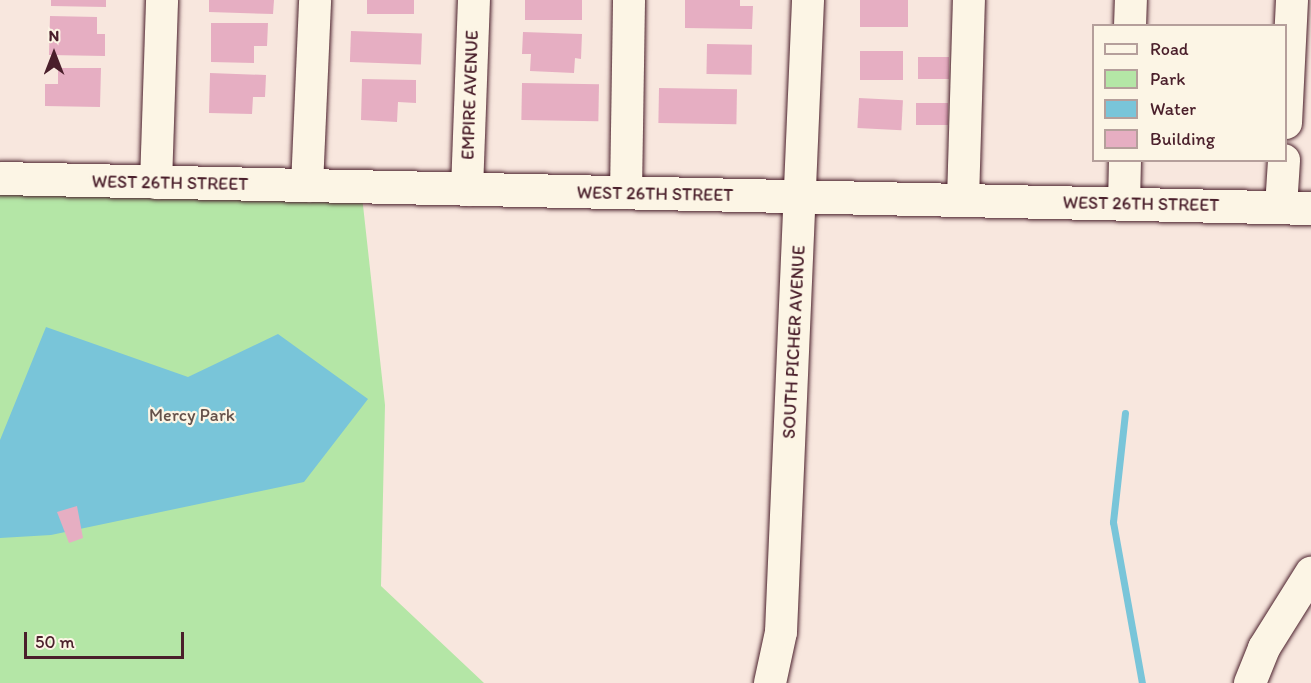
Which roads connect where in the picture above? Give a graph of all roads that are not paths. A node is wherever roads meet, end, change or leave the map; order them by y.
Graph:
1 (162, 0) edge
2 (315, 0) edge
3 (474, 0) edge
4 (629, 0) edge
5 (807, 0) edge
6 (969, 0) edge
7 (1131, 0) edge
8 (1292, 0) edge
9 (1130, 24) edge
10 (1287, 102) edge
11 (1125, 162) edge
12 (1285, 162) edge
13 (0, 178) edge
14 (156, 183) junction
15 (307, 186) junction
16 (467, 190) junction
17 (626, 193) junction
18 (801, 197) junction
19 (963, 200) junction
20 (1124, 204) junction
21 (1296, 207) edge
22 (1311, 573) edge
23 (770, 683) edge
24 (1250, 683) edge

1 - 14 street
2 - 15 street
3 - 16 street, EMPIRE AVENUE
4 - 17 street
5 - 18 street, SOUTH PICHER AVENUE
6 - 19 street
7 - 9 street
8 - 10 street
11 - 20 street
12 - 21 street
13 - 14 main road, WEST 26TH STREET
14 - 15 main road, WEST 26TH STREET
15 - 16 main road, WEST 26TH STREET
16 - 17 main road, WEST 26TH STREET
17 - 18 main road, WEST 26TH STREET
18 - 19 main road, WEST 26TH STREET
18 - 23 street, SOUTH PICHER AVENUE
19 - 20 main road, WEST 26TH STREET
20 - 21 main road, WEST 26TH STREET
22 - 24 street

